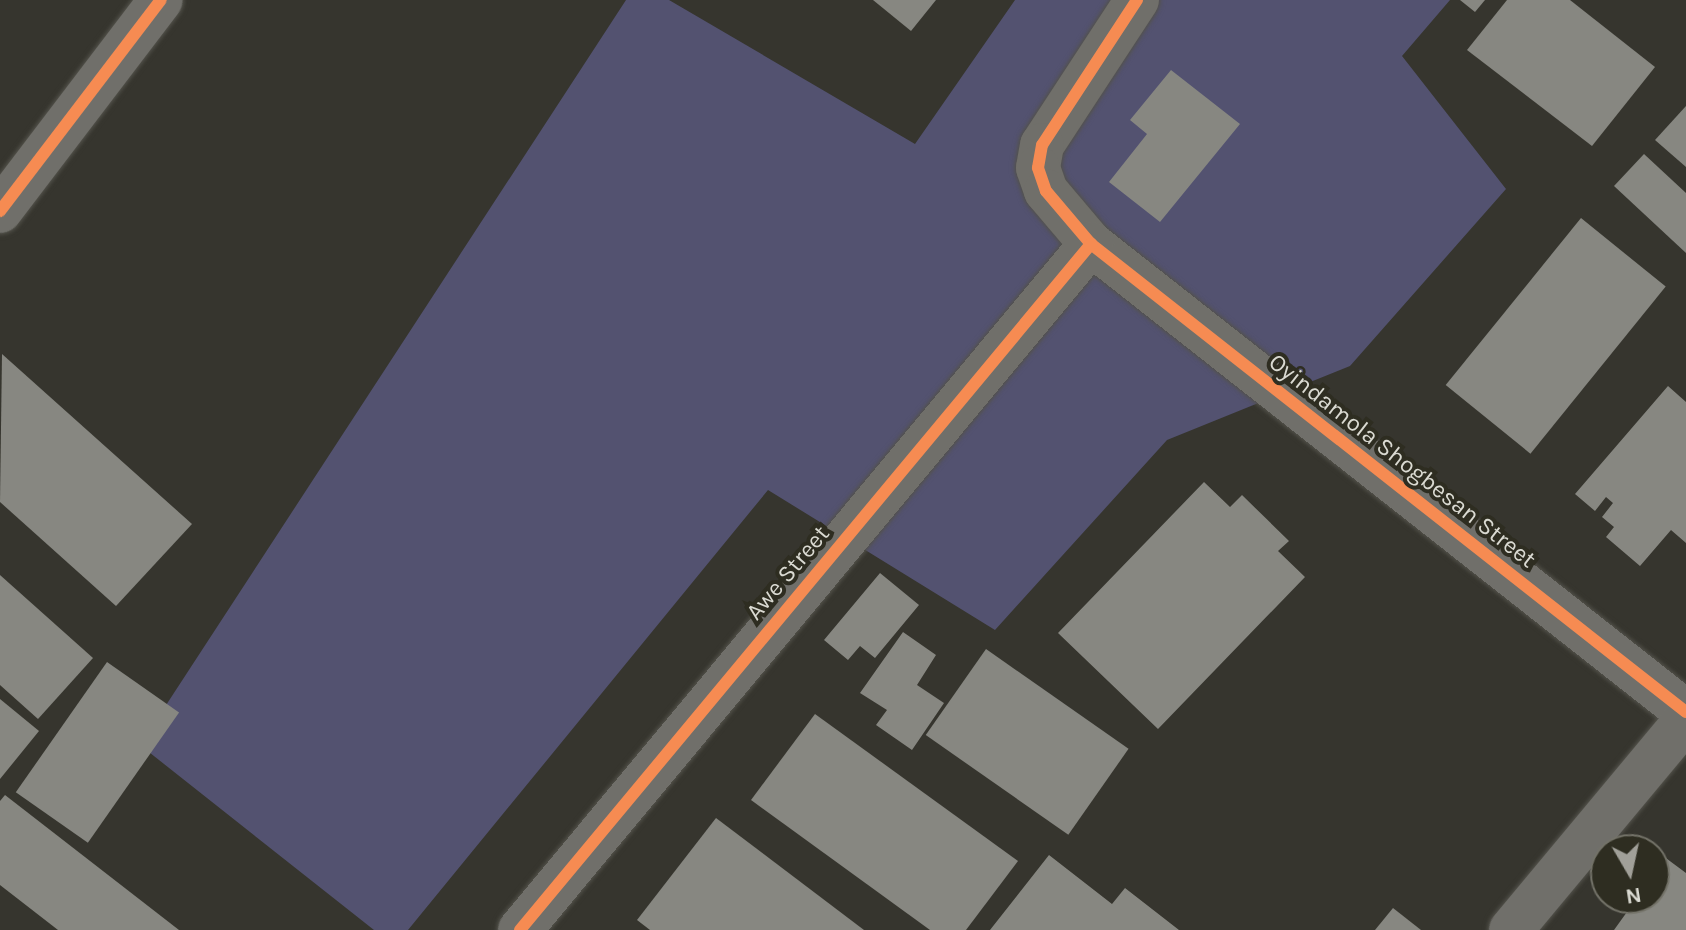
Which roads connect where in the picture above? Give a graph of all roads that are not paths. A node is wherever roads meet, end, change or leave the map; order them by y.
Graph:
1 (161, 0) edge
2 (1137, 0) edge
3 (0, 211) edge
4 (1091, 244) junction
5 (1686, 712) edge
6 (1686, 720) edge
7 (520, 930) edge
8 (1511, 930) edge

1 - 3 street
2 - 4 street, Oyindamola Shogbesan Street
4 - 5 street, Oyindamola Shogbesan Street
4 - 7 street, Awe Street
6 - 8 street

